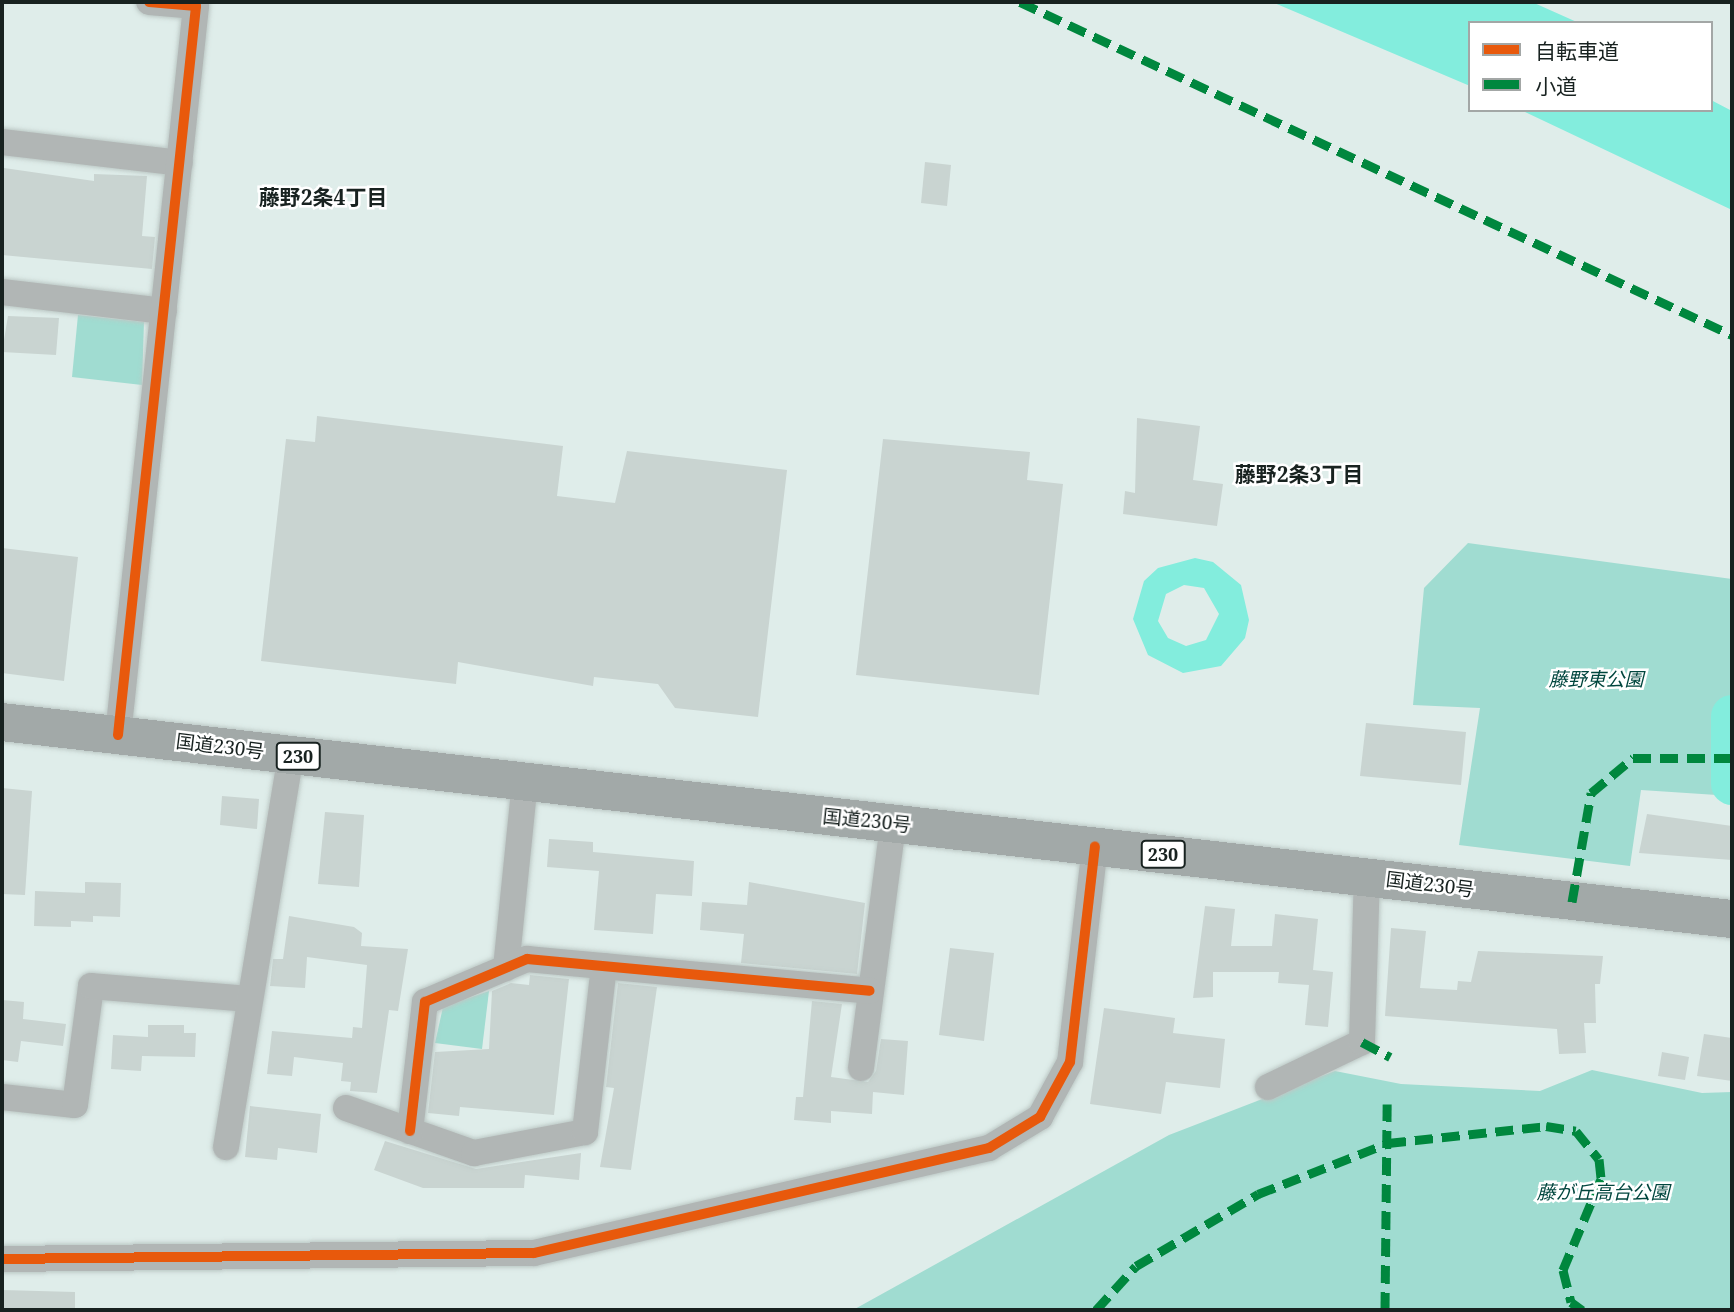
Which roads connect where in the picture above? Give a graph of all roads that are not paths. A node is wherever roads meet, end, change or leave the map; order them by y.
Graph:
1 (149, 2) edge
2 (2, 142) edge
3 (180, 163) junction
4 (2, 292) edge
5 (164, 311) junction
6 (2, 722) edge
7 (118, 735) junction
8 (291, 756) junction
9 (525, 782) junction
10 (893, 824) junction
11 (1095, 846) junction
12 (1367, 878) junction
13 (1732, 919) edge
14 (604, 965) junction
15 (506, 968) junction
16 (870, 991) junction
17 (248, 999) junction
18 (861, 1068) dead end
19 (1268, 1087) dead end
20 (2, 1097) edge
21 (346, 1108) dead end
22 (410, 1131) junction
23 (226, 1147) dead end
24 (2, 1259) edge

1 - 3 street
2 - 3 street
3 - 5 street
4 - 5 street
5 - 7 street
6 - 7 highway, 国道230号 / 230
7 - 8 highway, 国道230号 / 230
8 - 9 highway, 国道230号 / 230
8 - 17 street
9 - 10 highway, 国道230号 / 230
9 - 15 street
10 - 11 highway, 国道230号 / 230
10 - 16 street
11 - 12 highway, 国道230号 / 230
11 - 24 street
12 - 13 highway, 国道230号 / 230
12 - 19 street
14 - 15 street
14 - 16 street
14 - 22 street
15 - 22 street
16 - 18 street
17 - 20 street
17 - 23 street
21 - 22 street

